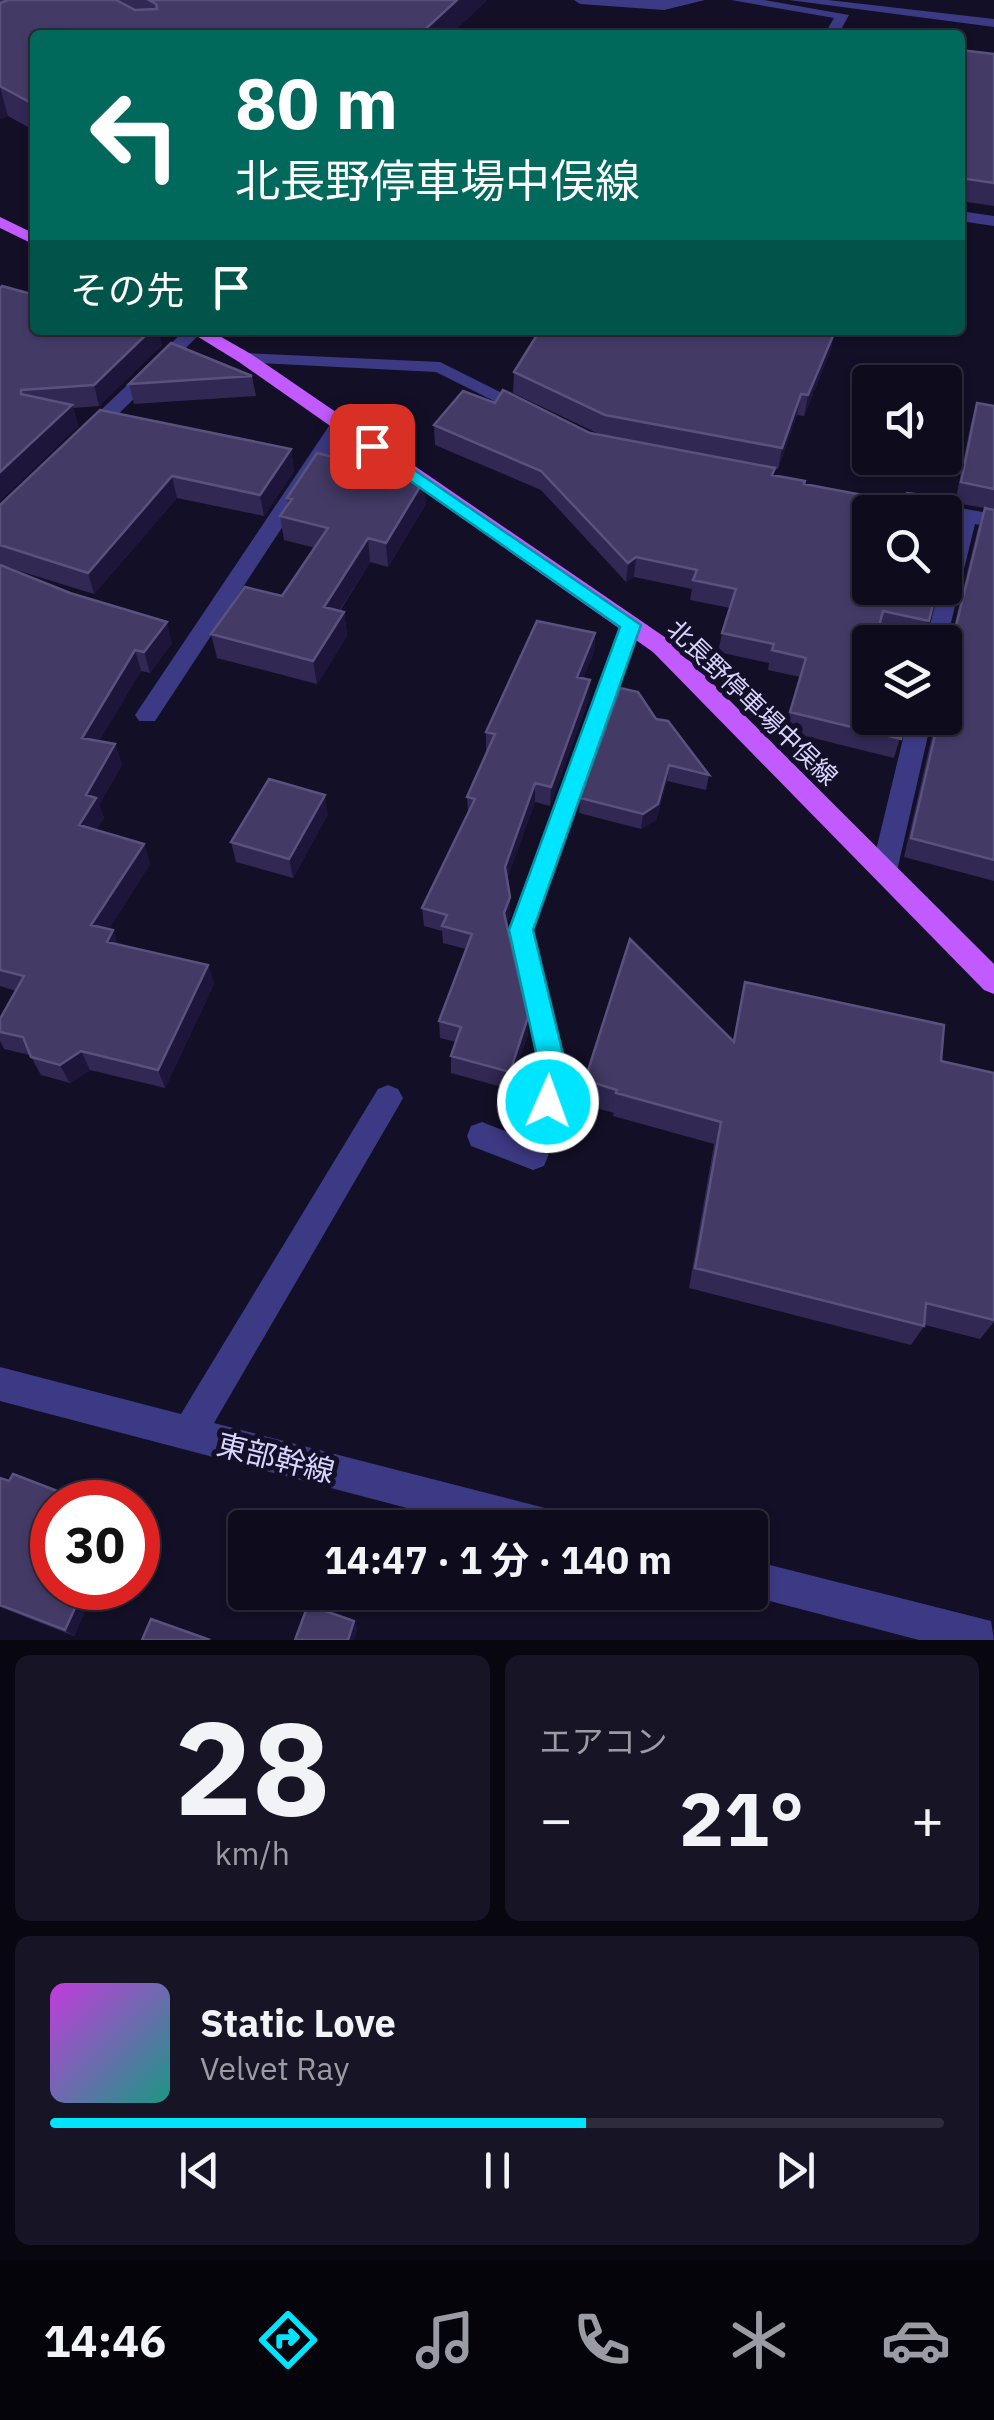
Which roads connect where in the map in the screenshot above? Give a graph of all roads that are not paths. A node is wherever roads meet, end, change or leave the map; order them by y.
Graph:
1 (580, 0) edge
2 (700, 0) edge
3 (736, 0) edge
4 (795, 0) edge
5 (994, 23) edge
6 (834, 30) edge
7 (965, 217) edge
8 (994, 221) edge
9 (0, 222) edge
10 (30, 237) edge
11 (191, 335) edge
12 (205, 335) edge
13 (245, 358) junction
14 (544, 419) edge
15 (340, 424) junction
16 (70, 451) edge
17 (962, 515) edge
18 (994, 521) edge
19 (631, 625) junction
20 (148, 715) dead end
21 (916, 735) edge
22 (884, 871) junction
23 (994, 982) edge
24 (388, 1098) dead end
25 (482, 1136) dead end
26 (0, 1384) edge
27 (188, 1435) junction
28 (482, 1510) edge
29 (768, 1583) edge
30 (991, 1640) edge

1 - 2 street
3 - 6 street
4 - 5 street
7 - 8 street
9 - 10 main road
11 - 16 street
12 - 13 main road, 北長野停車場中俣線
13 - 14 street
13 - 15 main road, 北長野停車場中俣線
15 - 19 main road, 北長野停車場中俣線
15 - 20 street
17 - 18 street
19 - 22 main road, 北長野停車場中俣線
19 - 25 street
21 - 22 street
22 - 23 main road, 北長野停車場中俣線
24 - 27 street
26 - 27 street, 東部幹線
27 - 28 street, 東部幹線
29 - 30 street

